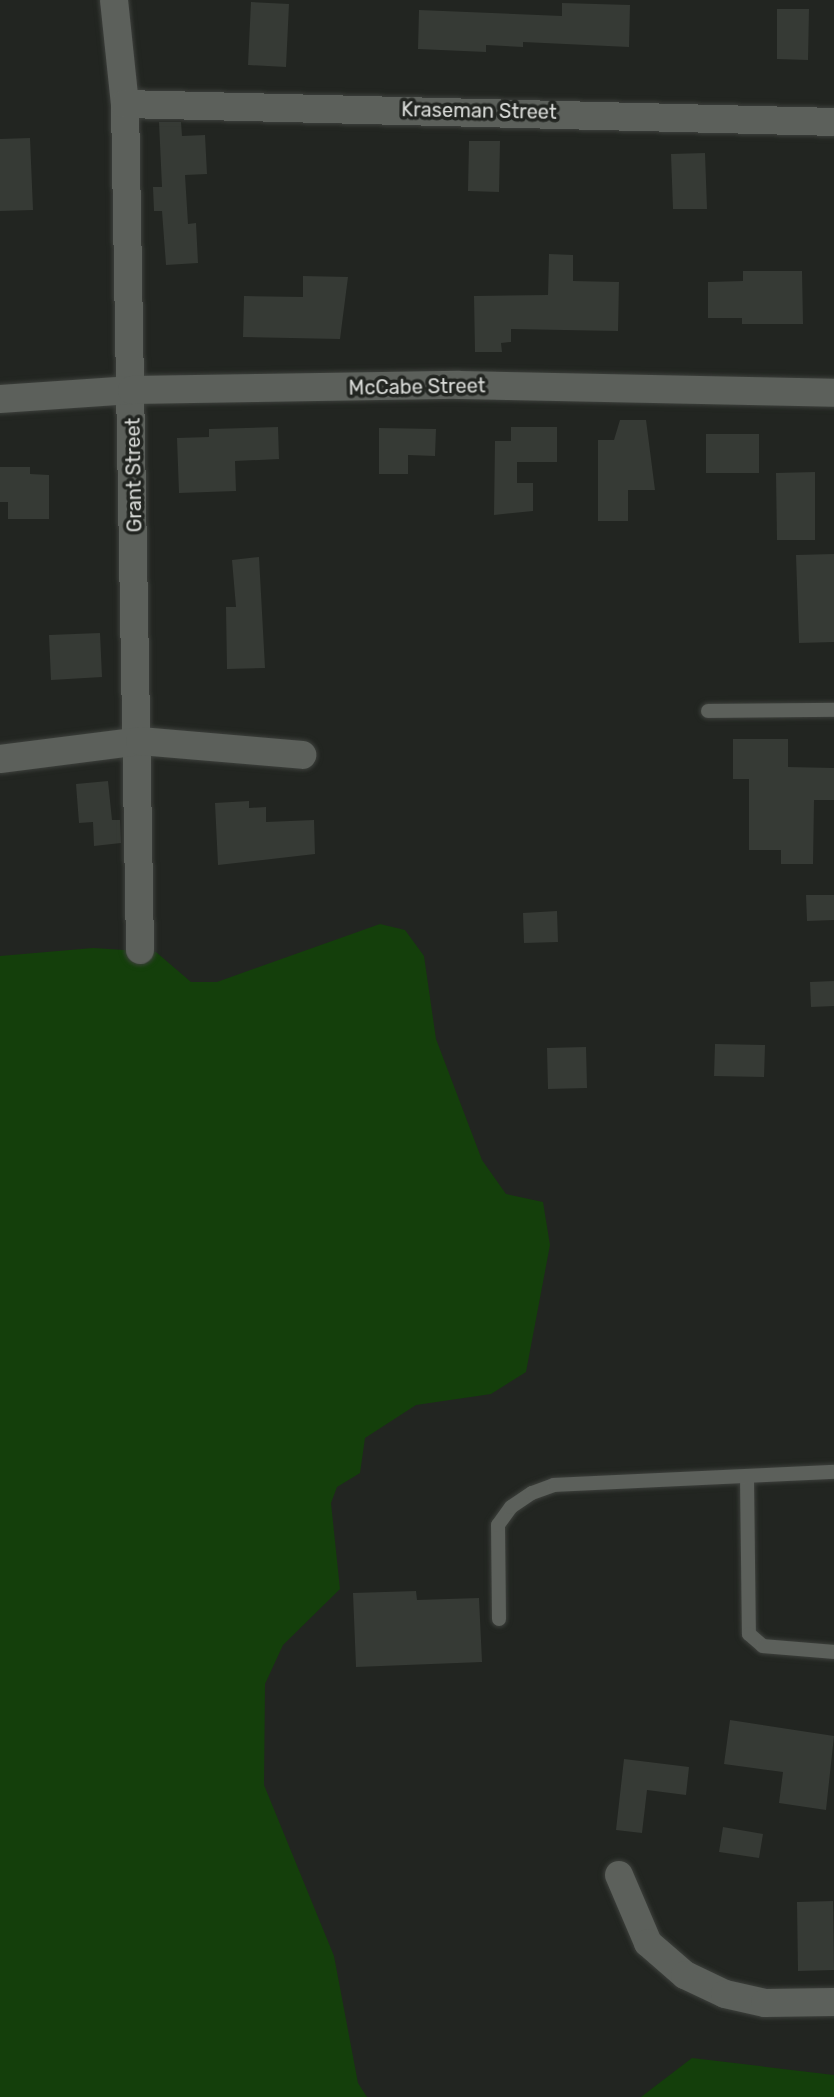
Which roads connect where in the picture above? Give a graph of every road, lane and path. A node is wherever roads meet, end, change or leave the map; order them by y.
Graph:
1 (114, 0) edge
2 (125, 104) junction
3 (834, 122) edge
4 (132, 390) junction
5 (834, 393) edge
6 (0, 399) edge
7 (834, 710) edge
8 (708, 711) dead end
9 (140, 741) junction
10 (302, 755) dead end
11 (0, 759) edge
12 (140, 950) dead end
13 (834, 1472) edge
14 (747, 1478) junction
15 (499, 1619) dead end
16 (834, 1652) edge
17 (619, 1875) dead end
18 (834, 2002) edge

1 - 2 street, Grant Street
2 - 3 street, Kraseman Street
2 - 4 street, Grant Street
4 - 5 street, McCabe Street
4 - 6 street, McCabe Street
4 - 9 street, Grant Street
7 - 8 lane
9 - 10 street
9 - 11 street
9 - 12 street, Grant Street
13 - 14 lane
14 - 15 lane
14 - 16 lane
17 - 18 street

